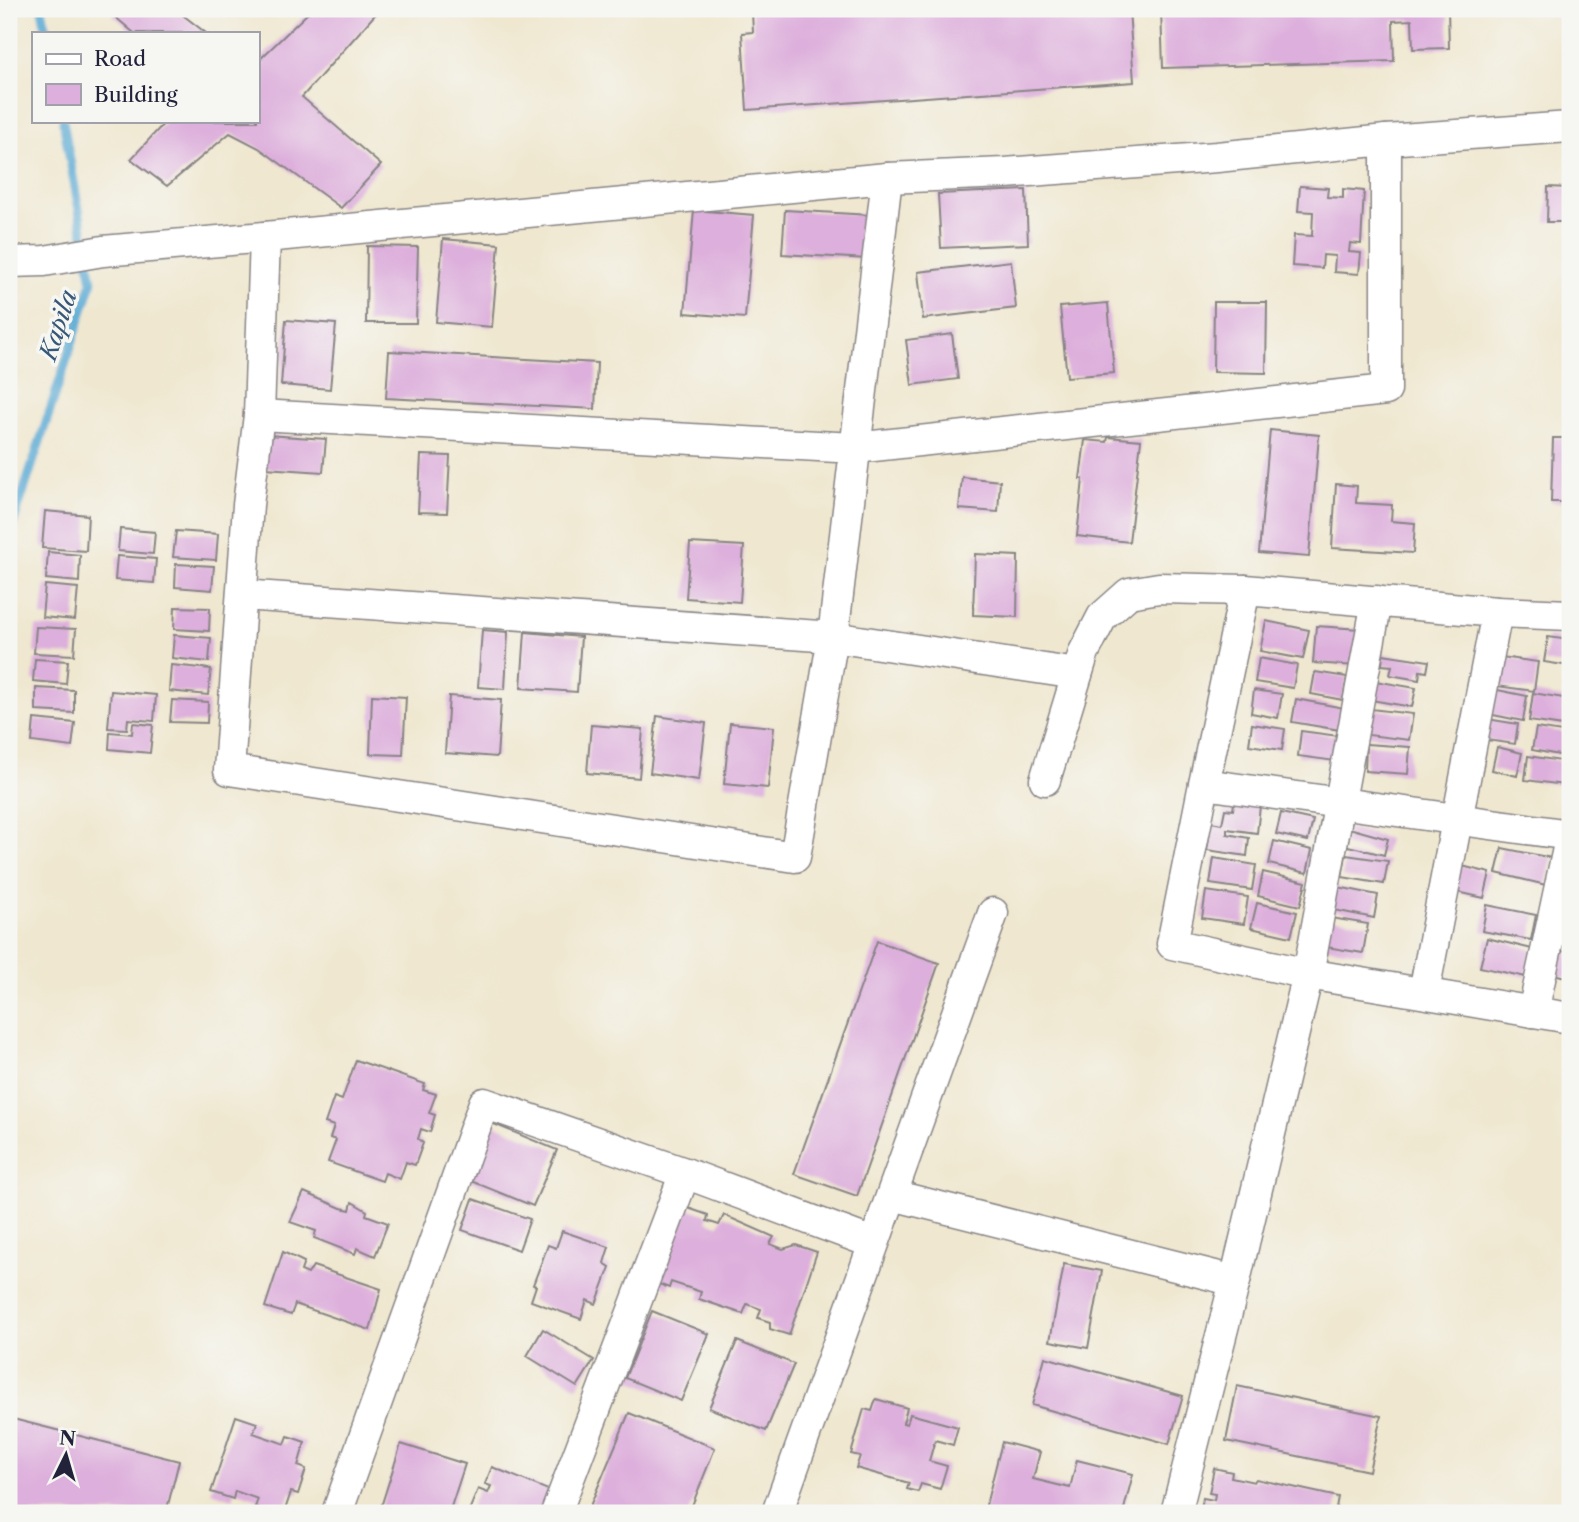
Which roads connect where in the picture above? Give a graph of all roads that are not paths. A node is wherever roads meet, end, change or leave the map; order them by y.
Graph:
1 (1570, 127) edge
2 (1386, 140) junction
3 (887, 178) junction
4 (265, 237) junction
5 (9, 262) edge
6 (259, 415) junction
7 (855, 448) junction
8 (1245, 590) junction
9 (242, 595) junction
10 (1377, 601) junction
11 (1497, 612) junction
12 (1570, 615) edge
13 (834, 637) junction
14 (1077, 674) junction
15 (1045, 780) dead end
16 (1205, 784) junction
17 (1339, 802) junction
18 (1457, 819) junction
19 (1570, 837) edge
20 (993, 913) dead end
21 (1308, 974) junction
22 (1424, 992) junction
23 (1533, 1012) junction
24 (1570, 1018) edge
25 (685, 1172) junction
26 (892, 1195) junction
27 (873, 1243) junction
28 (1235, 1281) junction
29 (337, 1513) edge
30 (556, 1513) edge
31 (777, 1513) edge
32 (1176, 1513) edge

1 - 2 street
2 - 3 street
2 - 7 street
3 - 4 street
3 - 7 street
4 - 5 street
4 - 6 street
6 - 7 street
6 - 9 street
7 - 13 street
8 - 10 street
8 - 14 street
8 - 16 street
9 - 13 street
9 - 13 street
10 - 11 street
10 - 17 street
11 - 12 street
11 - 18 street
13 - 14 street
14 - 15 street
16 - 17 street
16 - 21 street
17 - 18 street
17 - 21 street
18 - 19 street
18 - 22 street
19 - 23 street
20 - 26 street
21 - 22 street
21 - 28 street
22 - 23 street
23 - 24 street
25 - 27 street
25 - 29 street
25 - 30 street
26 - 27 street
26 - 28 street
27 - 31 street
28 - 32 street

